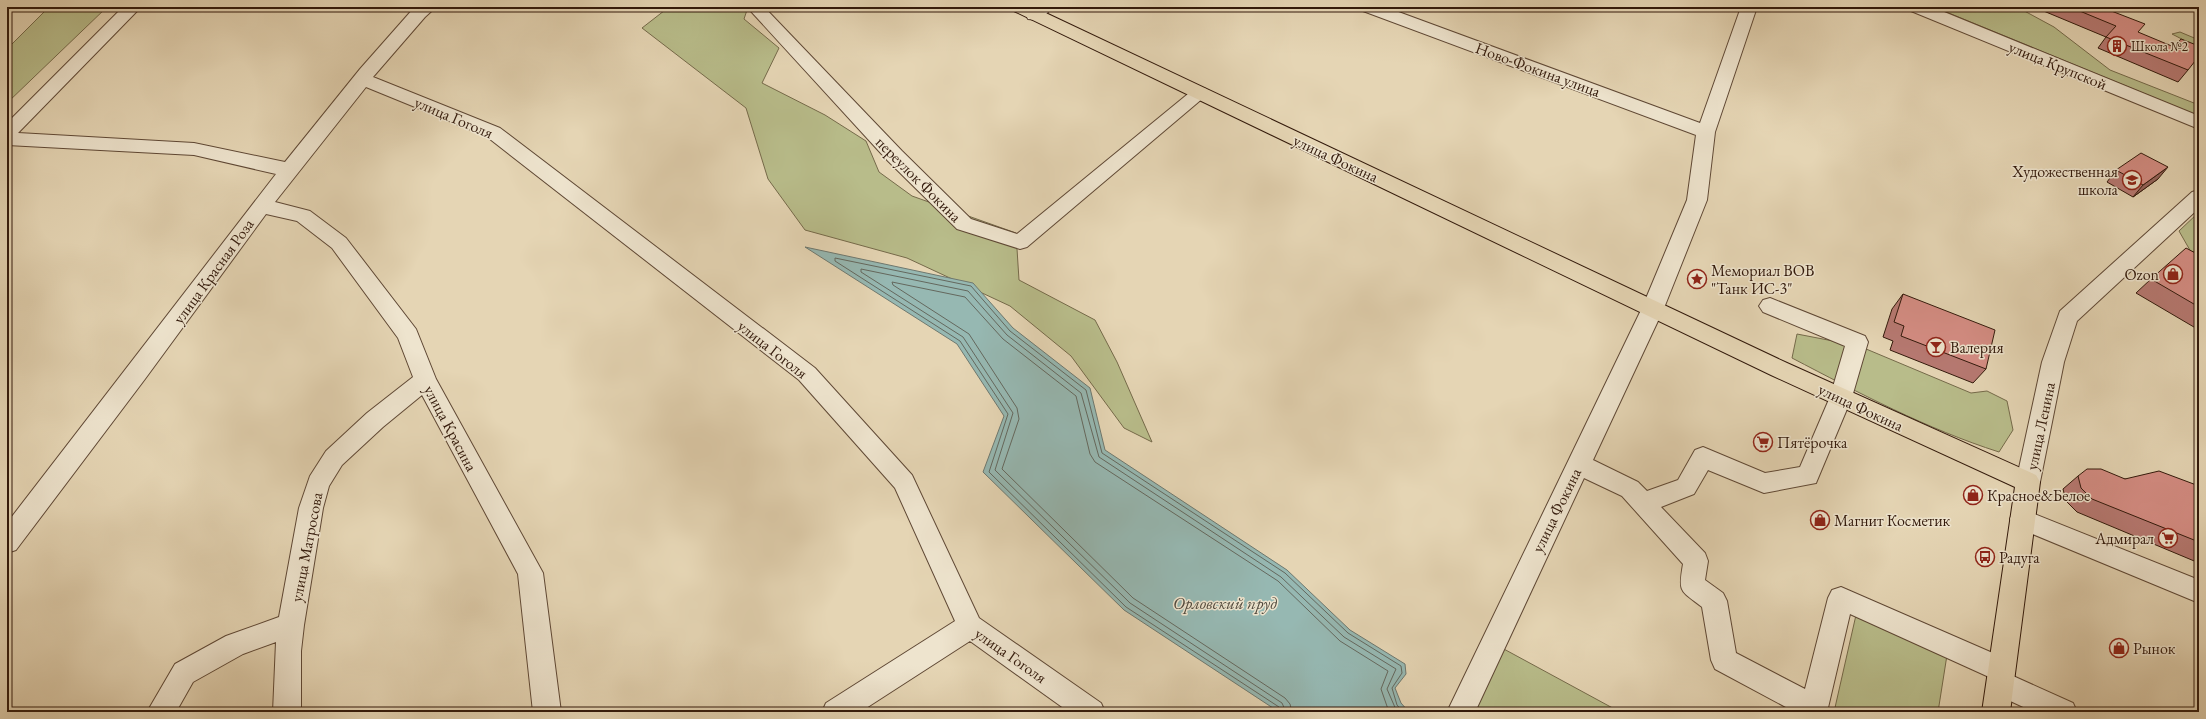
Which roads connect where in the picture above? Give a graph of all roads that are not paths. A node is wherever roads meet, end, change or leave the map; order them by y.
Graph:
1 (133, 7) edge
2 (428, 7) edge
3 (755, 7) edge
4 (1370, 7) edge
5 (1917, 7) edge
6 (1744, 9) edge
7 (1033, 10) edge
8 (363, 80) junction
9 (1200, 93) junction
10 (2199, 123) edge
11 (1706, 132) junction
12 (7, 134) edge
13 (7, 139) edge
14 (290, 170) junction
15 (2199, 197) edge
16 (261, 206) junction
17 (1770, 306) dead end
18 (1653, 308) junction
19 (425, 380) junction
20 (1841, 397) junction
21 (1578, 464) junction
22 (2028, 482) junction
23 (1643, 503) junction
24 (2022, 519) junction
25 (7, 542) edge
26 (2199, 592) edge
27 (291, 625) junction
28 (970, 626) junction
29 (2001, 677) junction
30 (1814, 710) edge
31 (162, 712) edge
32 (287, 712) edge
33 (548, 712) edge
34 (836, 712) edge
35 (1091, 712) edge
36 (1461, 712) edge
37 (1996, 712) edge
38 (2063, 712) edge

1 - 12 street
2 - 8 street, улица Красная Роза
3 - 9 street, переулок Фокина
4 - 11 street, Ново-Фокина улица
5 - 10 street, улица Крупской
6 - 11 street
7 - 9 main road, улица Фокина
8 - 14 street, улица Красная Роза
8 - 28 street, улица Гоголя
9 - 18 main road, улица Фокина
11 - 18 street
13 - 14 street
14 - 16 street, улица Красная Роза
15 - 22 street, улица Ленина
16 - 19 street, улица Красина
16 - 25 street, улица Красная Роза
17 - 20 street
18 - 20 main road, улица Фокина
18 - 21 street, улица Фокина
19 - 27 street, улица Матросова
19 - 33 street, улица Красина
20 - 22 main road, улица Фокина
20 - 23 street
21 - 23 street
21 - 36 street, улица Фокина
22 - 24 main road, улица Ленина
23 - 30 street
24 - 26 street
24 - 29 main road, улица Ленина
27 - 31 street
27 - 32 street, улица Матросова
28 - 34 street
28 - 35 street, улица Гоголя
29 - 30 street
29 - 37 main road, улица Ленина
29 - 38 street

